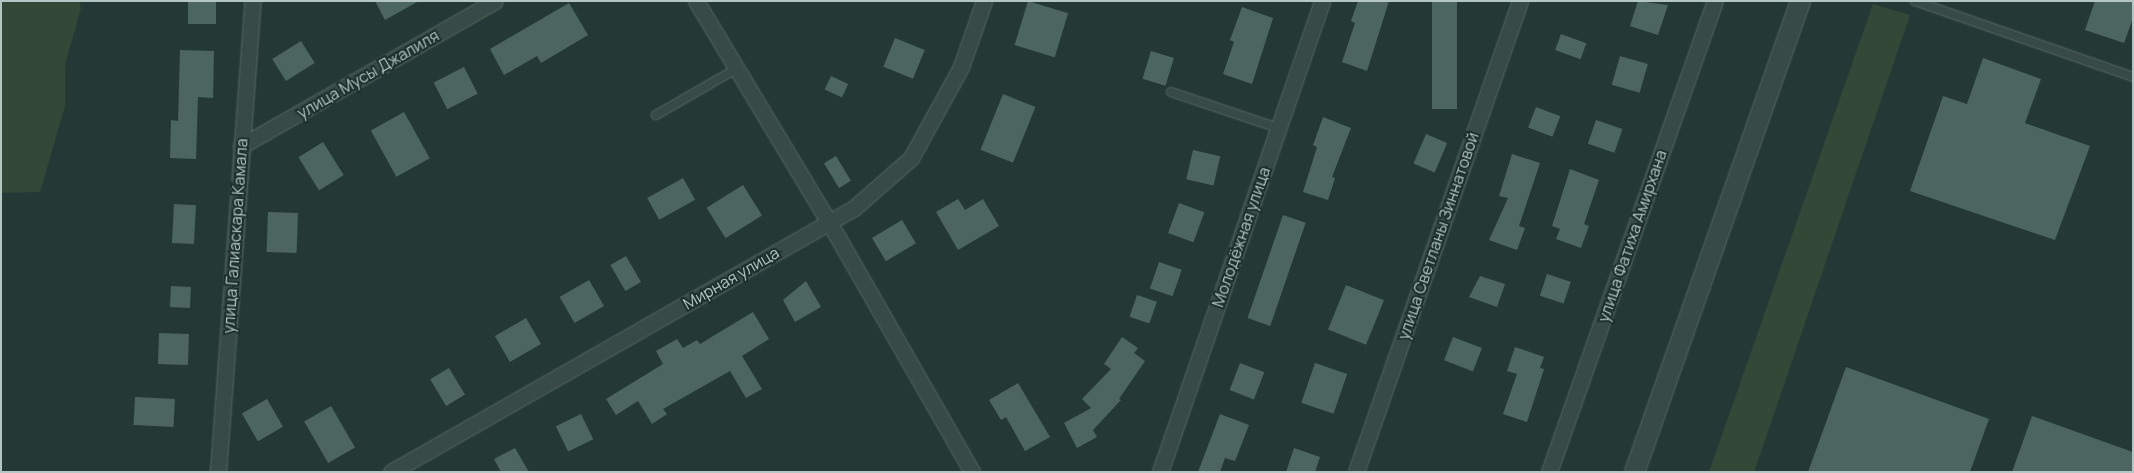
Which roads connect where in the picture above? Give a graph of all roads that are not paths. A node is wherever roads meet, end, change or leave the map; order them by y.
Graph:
1 (252, 1) edge
2 (495, 1) edge
3 (696, 1) edge
4 (984, 1) edge
5 (1322, 1) edge
6 (1520, 1) edge
7 (1715, 1) edge
8 (1800, 1) edge
9 (1915, 1) edge
10 (736, 68) junction
11 (2133, 77) edge
12 (1171, 92) dead end
13 (656, 115) dead end
14 (1278, 128) junction
15 (241, 146) junction
16 (829, 222) junction
17 (218, 472) edge
18 (391, 472) edge
19 (972, 472) edge
20 (1160, 472) edge
21 (1356, 472) edge
22 (1549, 472) edge
23 (1634, 472) edge

1 - 15 street, улица Галиаскара Камала
2 - 15 street, улица Мусы Джалиля
3 - 10 street
4 - 16 street, Мирная улица
5 - 14 street, Молодёжная улица
6 - 21 street, улица Светланы Зиннатовой
7 - 22 street, улица Фатиха Амирхана
8 - 23 street
9 - 11 lane
10 - 13 lane
10 - 16 street
12 - 14 lane
14 - 20 street, Молодёжная улица
15 - 17 street, улица Галиаскара Камала
16 - 18 street, Мирная улица
16 - 19 street

